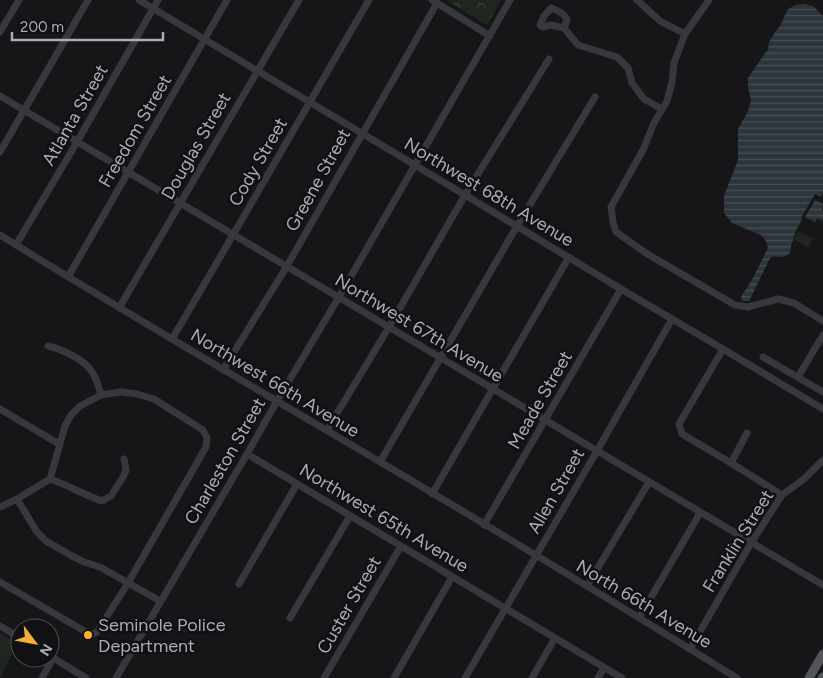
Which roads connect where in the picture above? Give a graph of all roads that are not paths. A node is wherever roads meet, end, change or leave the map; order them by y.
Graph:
1 (19, 0) edge
2 (88, 0) edge
3 (139, 0) edge
4 (158, 0) edge
5 (227, 0) edge
6 (299, 0) edge
7 (369, 0) edge
8 (510, 0) edge
9 (637, 0) edge
10 (709, 0) edge
11 (434, 1) edge
12 (153, 9) junction
13 (564, 28) dead end
14 (0, 32) edge
15 (685, 34) junction
16 (490, 36) junction
17 (204, 40) junction
18 (549, 60) dead end
19 (257, 70) junction
20 (0, 96) edge
21 (595, 97) dead end
22 (309, 102) junction
23 (662, 109) junction
24 (25, 111) junction
25 (362, 133) junction
26 (78, 142) junction
27 (0, 152) edge
28 (415, 166) junction
29 (128, 173) junction
30 (465, 194) junction
31 (181, 204) junction
32 (516, 226) junction
33 (0, 235) edge
34 (234, 235) junction
35 (16, 245) junction
36 (569, 257) junction
37 (287, 266) junction
38 (68, 277) junction
39 (621, 289) junction
40 (339, 297) junction
41 (119, 308) junction
42 (672, 319) junction
43 (823, 321) edge
44 (389, 327) junction
45 (823, 335) edge
46 (172, 339) junction
47 (48, 346) dead end
48 (723, 349) junction
49 (763, 357) dead end
50 (440, 358) junction
51 (223, 370) junction
52 (798, 377) junction
53 (493, 389) junction
54 (823, 392) edge
55 (101, 395) junction
56 (277, 401) junction
57 (0, 409) edge
58 (823, 410) edge
59 (545, 420) junction
60 (326, 430) junction
61 (747, 433) dead end
62 (59, 444) junction
63 (597, 451) junction
64 (247, 454) junction
65 (124, 459) dead end
66 (823, 460) edge
67 (380, 462) junction
68 (731, 463) junction
69 (50, 479) junction
70 (649, 482) junction
71 (297, 484) junction
72 (432, 494) junction
73 (782, 495) junction
74 (17, 500) junction
75 (0, 507) edge
76 (700, 513) junction
77 (350, 516) junction
78 (484, 525) junction
79 (751, 543) junction
80 (401, 546) junction
81 (536, 556) junction
82 (452, 577) junction
83 (0, 582) edge
84 (128, 583) junction
85 (239, 584) dead end
86 (587, 586) junction
87 (823, 586) edge
88 (160, 601) junction
89 (505, 608) junction
90 (290, 618) dead end
91 (639, 618) junction
92 (555, 638) junction
93 (690, 649) junction
94 (823, 654) edge
95 (60, 662) edge
96 (604, 668) junction
97 (86, 678) edge
98 (116, 678) edge
99 (324, 678) edge
100 (394, 678) edge
101 (465, 678) edge
102 (532, 678) edge
103 (598, 678) edge
104 (622, 678) edge
105 (737, 678) edge
106 (809, 678) edge

1 - 14 street
2 - 24 street
3 - 12 street, Northwest 68th Avenue
4 - 12 street, Atlanta Street
5 - 17 street, Freedom Street
6 - 19 street, Douglas Street
7 - 22 street, Cody Street
8 - 16 street, Charleston Street
9 - 15 street
10 - 15 street
11 - 16 street
11 - 25 street, Greene Street
12 - 17 street, Northwest 68th Avenue
12 - 26 street, Atlanta Street
13 - 23 street
15 - 23 street
16 - 28 street, Charleston Street
17 - 19 street, Northwest 68th Avenue
17 - 29 street, Freedom Street
18 - 30 street
19 - 22 street, Northwest 68th Avenue
19 - 31 street, Douglas Street
20 - 24 street, Northwest 67th Avenue
21 - 32 street
22 - 25 street, Northwest 68th Avenue
22 - 34 street, Cody Street
23 - 43 street
24 - 26 street, Northwest 67th Avenue
24 - 27 street
25 - 28 street, Northwest 68th Avenue
25 - 37 street, Greene Street
26 - 29 street, Northwest 67th Avenue
26 - 35 street, Atlanta Street
28 - 30 street, Northwest 68th Avenue
28 - 40 street, Charleston Street
29 - 31 street, Northwest 67th Avenue
29 - 38 street, Freedom Street
30 - 32 street, Northwest 68th Avenue
30 - 44 street
31 - 34 street, Northwest 67th Avenue
31 - 41 street, Douglas Street
32 - 36 street, Northwest 68th Avenue
32 - 50 street
33 - 35 street, Northwest 66th Avenue
34 - 37 street, Northwest 67th Avenue
34 - 46 street, Cody Street
35 - 38 street, Northwest 66th Avenue
36 - 39 street, Northwest 68th Avenue
36 - 53 street
37 - 40 street, Northwest 67th Avenue
37 - 51 street, Greene Street
38 - 41 street, Northwest 66th Avenue
39 - 42 street, Northwest 68th Avenue
39 - 59 street, Meade Street
40 - 44 street, Northwest 67th Avenue
40 - 56 street, Charleston Street
41 - 46 street, Northwest 66th Avenue
42 - 48 street, Northwest 68th Avenue
42 - 63 street, Allen Street
44 - 50 street, Northwest 67th Avenue
44 - 60 street
45 - 52 street
46 - 51 street, Northwest 66th Avenue
47 - 55 street
48 - 58 street, Northwest 68th Avenue
48 - 68 street
49 - 52 street
50 - 53 street, Northwest 67th Avenue
50 - 67 street
51 - 56 street, Northwest 66th Avenue
52 - 54 street
53 - 59 street, Northwest 67th Avenue
53 - 72 street
55 - 62 street
55 - 84 street
56 - 60 street, Northwest 66th Avenue
56 - 64 street, Charleston Street
57 - 62 street
59 - 63 street, Northwest 67th Avenue
59 - 78 street, Meade Street
60 - 67 street, Northwest 66th Avenue
61 - 68 street
62 - 69 street
63 - 70 street, Northwest 67th Avenue
63 - 81 street, Allen Street
64 - 71 street, Northwest 65th Avenue
64 - 88 street, Charleston Street
65 - 69 street
66 - 73 street, Franklin Street
67 - 72 street, Northwest 66th Avenue
68 - 73 street
69 - 74 street
70 - 76 street, Northwest 67th Avenue
70 - 86 street
71 - 77 street, Northwest 65th Avenue
71 - 85 street
72 - 78 street, Northwest 66th Avenue
73 - 79 street, Franklin Street
74 - 75 street
74 - 84 street
76 - 79 street, Northwest 67th Avenue
76 - 91 street
77 - 80 street, Northwest 65th Avenue
77 - 90 street
78 - 81 street, Northwest 66th Avenue
79 - 87 street, Northwest 67th Avenue
79 - 93 street, Franklin Street
80 - 82 street, Northwest 65th Avenue
80 - 99 street, Custer Street
81 - 86 street, North 66th Avenue
81 - 89 street, Allen Street
82 - 89 street, Northwest 65th Avenue
82 - 100 street
83 - 84 street
84 - 88 street
86 - 91 street, North 66th Avenue
88 - 98 street, Charleston Street
89 - 92 street, Northwest 65th Avenue
89 - 101 street, Allen Street
91 - 93 street, North 66th Avenue
92 - 96 street, Northwest 65th Avenue
92 - 102 street
93 - 105 street, North 66th Avenue
94 - 106 main road
95 - 97 street
96 - 103 street
96 - 104 street, Northwest 65th Avenue

